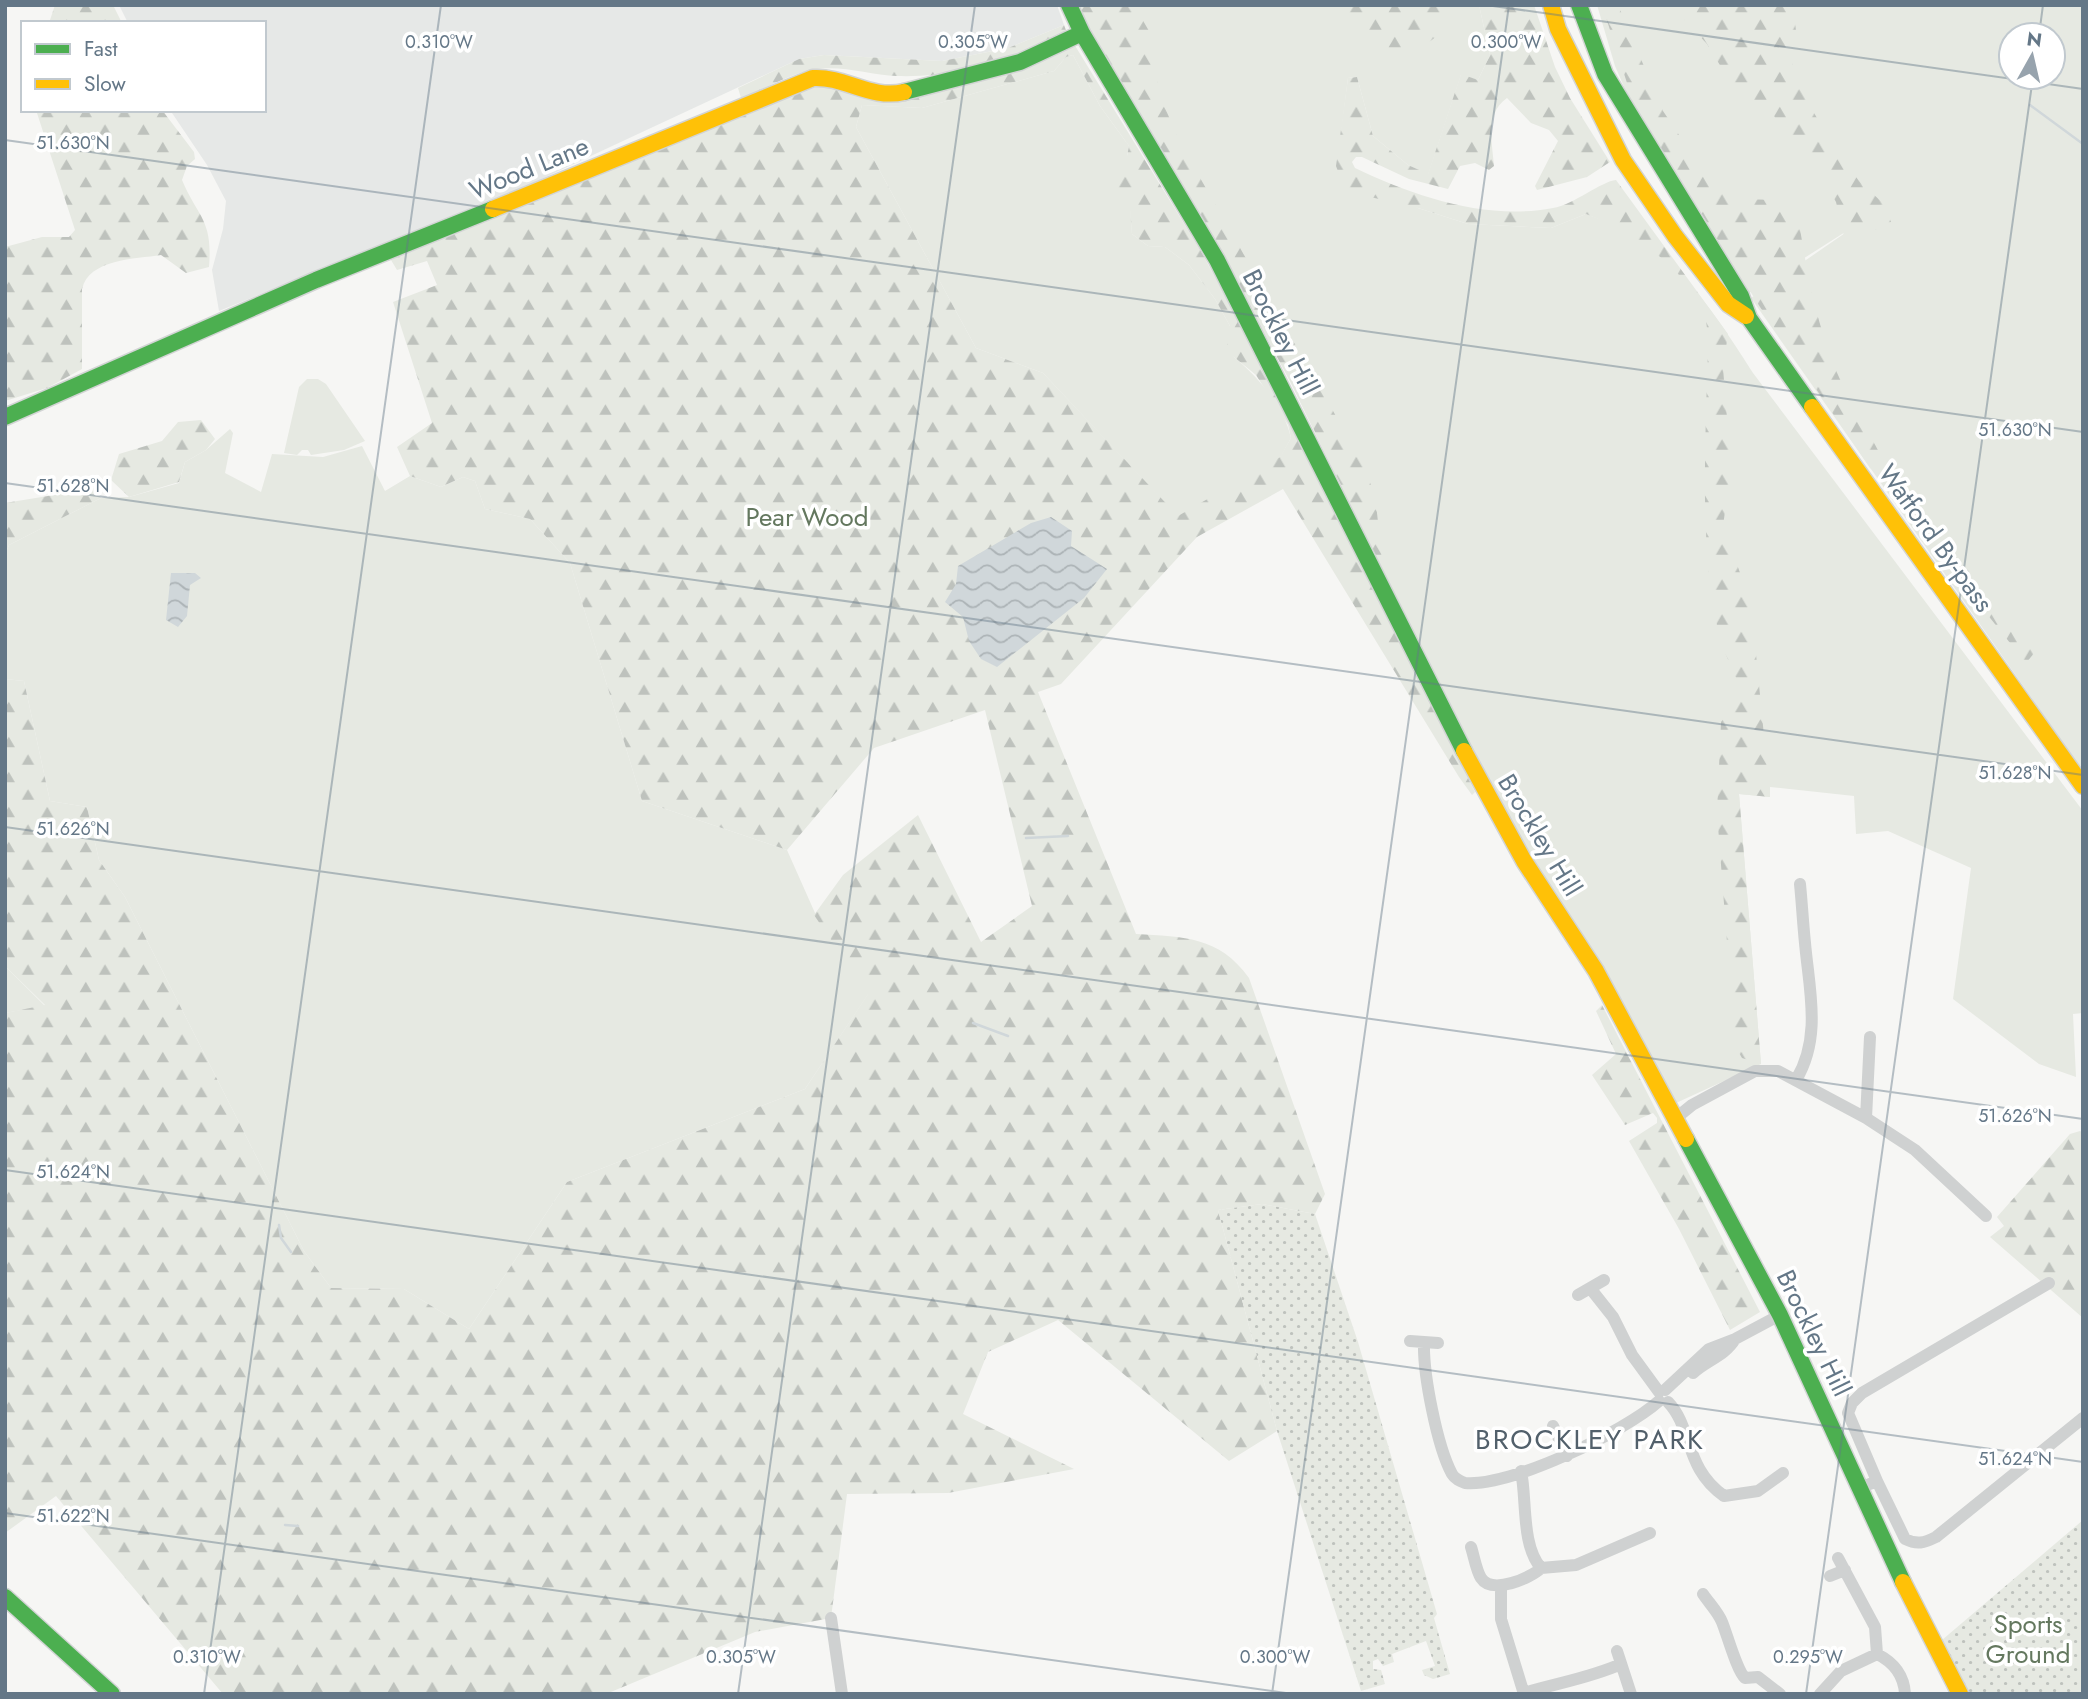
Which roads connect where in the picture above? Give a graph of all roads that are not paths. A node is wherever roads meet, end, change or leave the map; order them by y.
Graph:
1 (1069, 5) edge
2 (1551, 5) edge
3 (1581, 5) edge
4 (1082, 33) junction
5 (1749, 318) junction
6 (5, 417) edge
7 (2083, 786) edge
8 (1800, 884) dead end
9 (1870, 1037) dead end
10 (1796, 1080) junction
11 (1674, 1115) junction
12 (1866, 1118) junction
13 (1986, 1216) dead end
14 (1604, 1280) dead end
15 (2049, 1283) dead end
16 (1590, 1288) junction
17 (1578, 1294) dead end
18 (1780, 1315) junction
19 (1410, 1342) dead end
20 (1424, 1342) junction
21 (1438, 1343) dead end
22 (1664, 1396) junction
23 (2083, 1418) edge
24 (1553, 1426) dead end
25 (1567, 1456) junction
26 (1521, 1471) junction
27 (1783, 1473) dead end
28 (1877, 1481) junction
29 (1860, 1488) junction
30 (1650, 1533) dead end
31 (1471, 1547) dead end
32 (1541, 1568) junction
33 (1830, 1576) dead end
34 (1501, 1585) junction
35 (1703, 1594) dead end
36 (5, 1597) edge
37 (831, 1618) dead end
38 (1877, 1654) junction
39 (112, 1694) edge
40 (842, 1694) edge
41 (1524, 1694) edge
42 (1631, 1694) edge
43 (1780, 1694) edge
44 (1820, 1694) edge
45 (1905, 1694) edge
46 (1960, 1694) edge

1 - 4 main road, Brockley Hill
2 - 5 main road, Watford By-pass
3 - 5 main road, Watford By-pass
4 - 6 main road, Wood Lane
4 - 11 main road, Brockley Hill
5 - 7 main road, Watford By-pass
8 - 10 street
9 - 12 street
10 - 11 street
10 - 12 street
11 - 18 main road, Brockley Hill
12 - 13 street
14 - 16 street
15 - 28 street
16 - 17 street
16 - 22 street
18 - 22 street
18 - 29 main road, Brockley Hill
19 - 20 street
20 - 21 street
20 - 26 street
22 - 25 street
22 - 27 street
23 - 28 street
24 - 25 street
25 - 26 street
26 - 32 street
28 - 29 street
29 - 46 main road, Brockley Hill
30 - 32 street
31 - 34 street
32 - 34 street
33 - 38 street
34 - 41 street
35 - 43 street
36 - 39 main road
37 - 40 street
38 - 44 street
38 - 45 street
41 - 42 street

